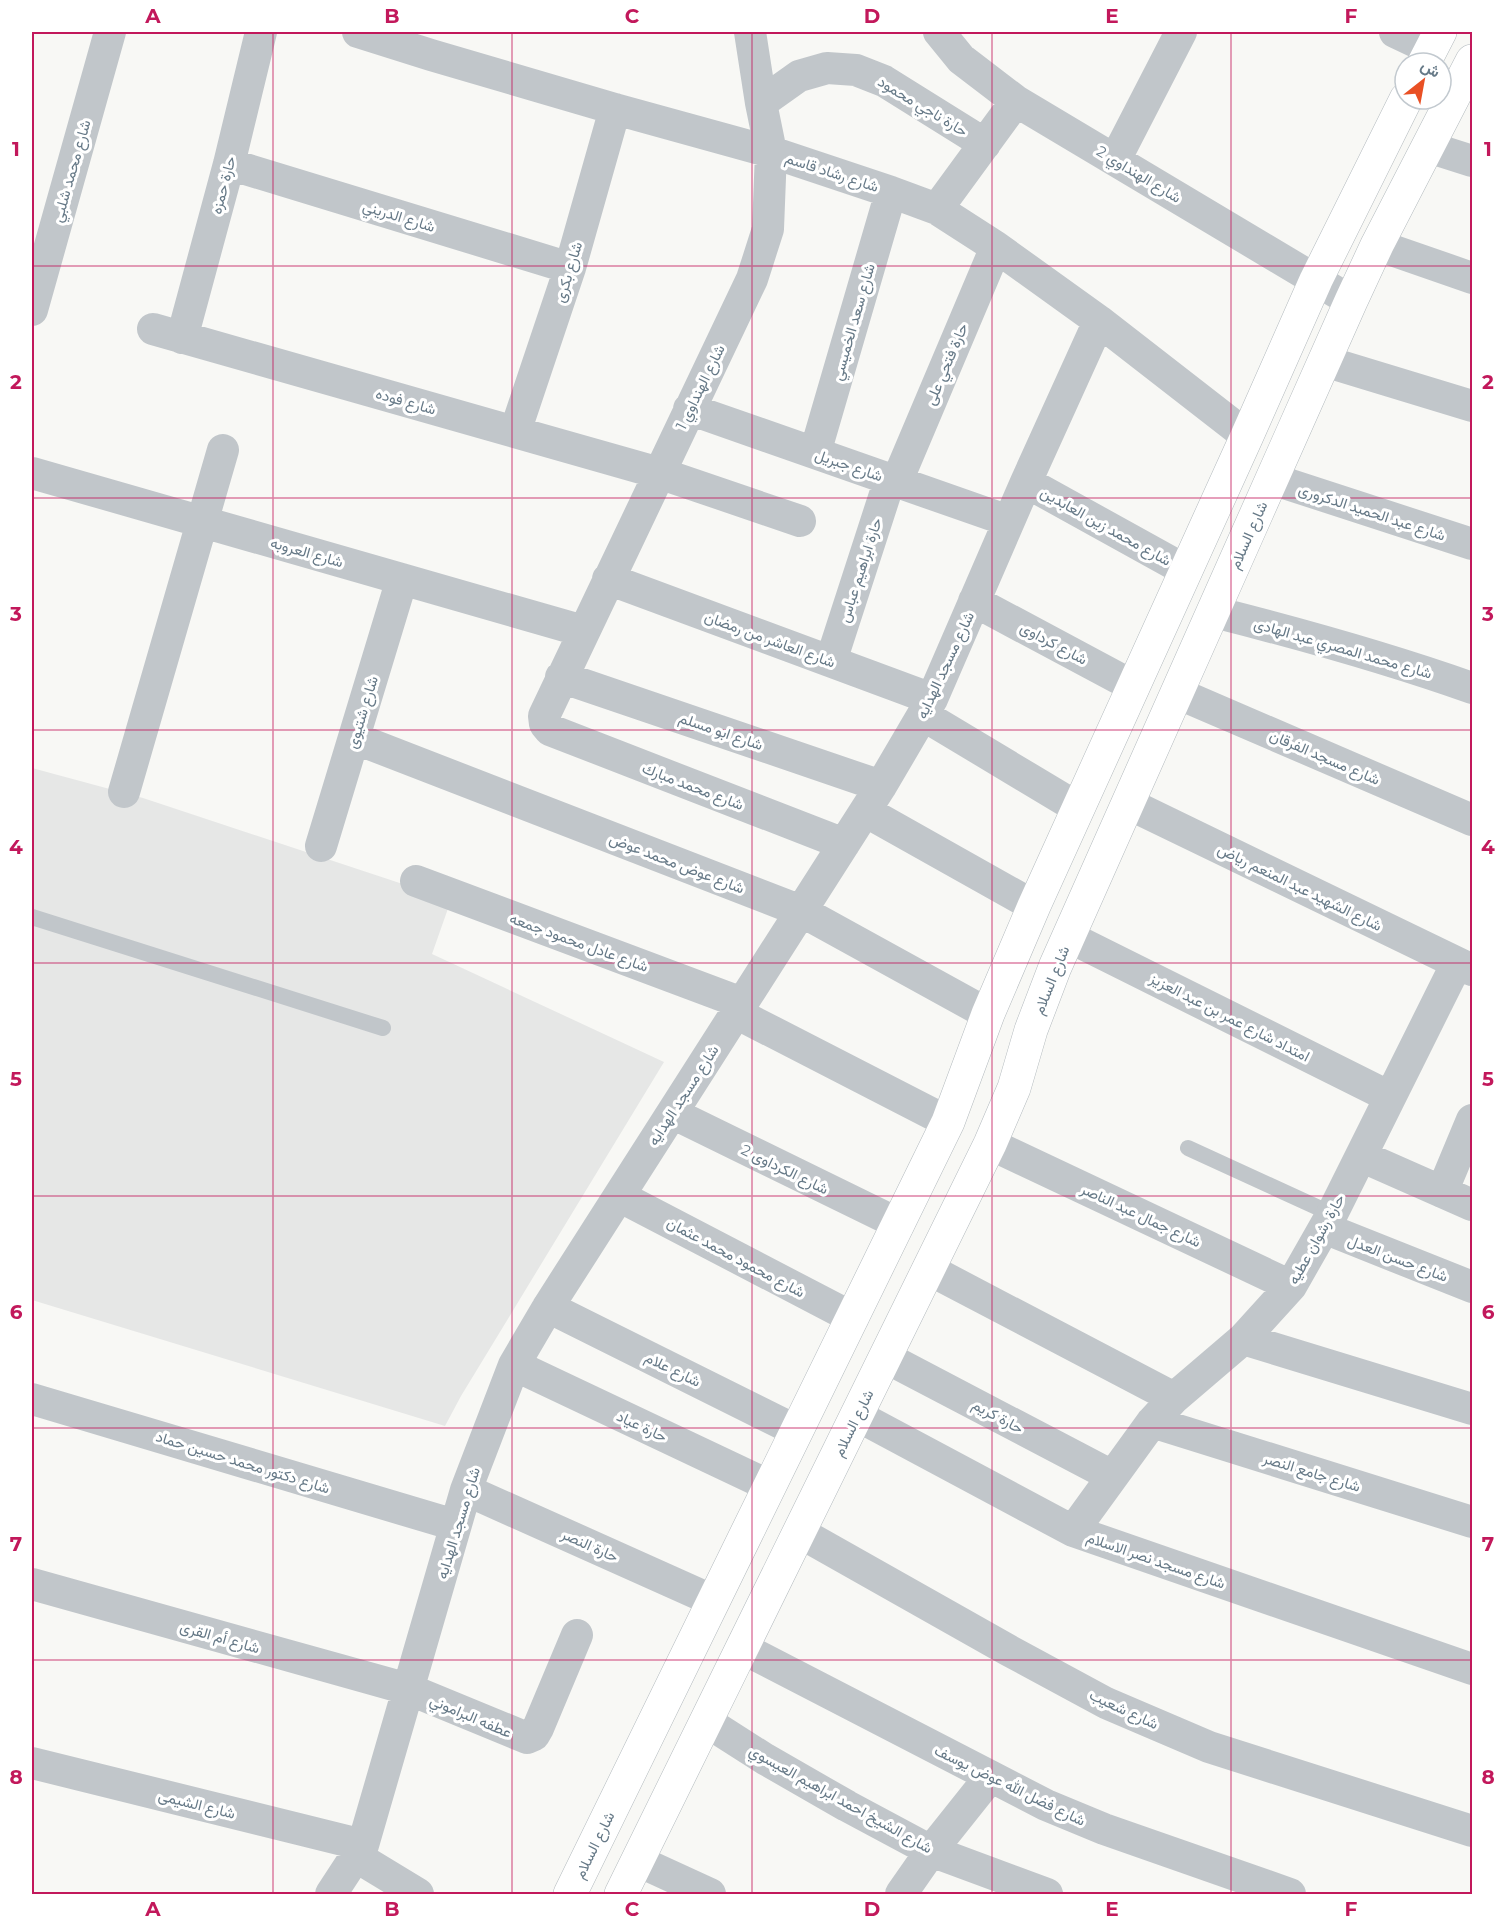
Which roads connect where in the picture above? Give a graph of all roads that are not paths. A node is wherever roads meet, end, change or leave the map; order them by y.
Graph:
1 (110, 32) edge
2 (261, 32) edge
3 (358, 32) edge
4 (750, 32) edge
5 (939, 32) edge
6 (1181, 32) edge
7 (1395, 32) edge
8 (435, 43) edge
9 (1432, 48) edge
10 (1470, 71) edge
11 (1016, 101) junction
12 (761, 103) junction
13 (615, 109) junction
14 (1400, 111) edge
15 (985, 144) junction
16 (1428, 147) junction
17 (771, 152) junction
18 (1115, 160) junction
19 (1473, 161) edge
20 (229, 164) junction
21 (891, 192) junction
22 (937, 209) junction
23 (1377, 245) junction
24 (996, 247) junction
25 (570, 268) junction
26 (1473, 278) edge
27 (1316, 280) junction
28 (1351, 301) junction
29 (32, 310) edge
30 (1099, 321) junction
31 (168, 333) joint
32 (1324, 361) junction
33 (1473, 406) edge
34 (689, 409) junction
35 (515, 432) junction
36 (1247, 436) junction
37 (222, 450) dead end
38 (815, 453) junction
39 (32, 473) edge
40 (659, 473) junction
41 (1272, 479) junction
42 (893, 480) junction
43 (1026, 482) junction
44 (1009, 520) junction
45 (800, 521) dead end
46 (202, 522) junction
47 (1473, 544) edge
48 (1185, 570) junction
49 (402, 579) junction
50 (608, 579) junction
51 (974, 601) junction
52 (1214, 612) junction
53 (583, 631) junction
54 (831, 661) junction
55 (561, 677) junction
56 (1133, 686) junction
57 (1473, 688) edge
58 (1177, 693) junction
59 (927, 707) junction
60 (545, 724) joint
61 (354, 738) junction
62 (124, 792) dead end
63 (873, 798) junction
64 (1129, 804) junction
65 (1078, 808) junction
66 (1473, 820) edge
67 (844, 844) junction
68 (321, 846) dead end
69 (416, 881) dead end
70 (1034, 906) junction
71 (801, 911) junction
72 (32, 917) edge
73 (1069, 937) junction
74 (1465, 966) edge
75 (739, 1008) junction
76 (988, 1014) junction
77 (383, 1028) dead end
78 (1390, 1097) junction
79 (672, 1113) junction
80 (1473, 1120) edge
81 (948, 1122) junction
82 (990, 1144) junction
83 (1188, 1148) dead end
84 (1360, 1156) junction
85 (1442, 1192) junction
86 (619, 1196) junction
87 (1473, 1205) edge
88 (1328, 1221) junction
89 (899, 1224) junction
90 (928, 1269) junction
91 (1291, 1286) junction
92 (1473, 1287) edge
93 (548, 1307) junction
94 (853, 1318) junction
95 (1243, 1339) junction
96 (885, 1357) junction
97 (514, 1365) junction
98 (1174, 1398) junction
99 (32, 1399) edge
100 (1473, 1409) edge
101 (856, 1415) junction
102 (1152, 1422) junction
103 (798, 1431) junction
104 (1112, 1476) junction
105 (770, 1486) junction
106 (466, 1490) junction
107 (1473, 1522) edge
108 (455, 1525) junction
109 (799, 1532) junction
110 (1073, 1532) junction
111 (32, 1584) edge
112 (714, 1601) junction
113 (577, 1635) dead end
114 (742, 1648) junction
115 (1473, 1669) edge
116 (408, 1689) junction
117 (706, 1722) junction
118 (32, 1763) edge
119 (990, 1777) junction
120 (1473, 1831) edge
121 (360, 1851) junction
122 (931, 1851) junction
123 (638, 1861) junction
124 (332, 1894) edge
125 (418, 1894) edge
126 (570, 1894) edge
127 (621, 1894) edge
128 (710, 1894) edge
129 (901, 1894) edge
130 (1047, 1894) edge
131 (1290, 1894) edge

1 - 29 street, شارع محمد شلبي
2 - 20 street, حارة حمزه
3 - 8 street, شارع رشاد قاسم
4 - 12 street, شارع الهنداوي 1
5 - 11 street, شارع الهنداوي 2
6 - 18 street
7 - 9 street
8 - 13 street, شارع رشاد قاسم
10 - 16 street, شارع السلام
11 - 15 street
11 - 18 street, شارع الهنداوي 2
12 - 15 street, حارة ناجي محمود
12 - 17 street, شارع الهنداوي 1
13 - 17 street, شارع رشاد قاسم
13 - 25 street, شارع بكرى
14 - 27 street, شارع السلام
15 - 22 street
16 - 19 street
16 - 23 street, شارع السلام
17 - 21 street, شارع رشاد قاسم
17 - 34 street, شارع الهنداوي 1
18 - 27 street, شارع الهنداوي 2
20 - 25 street, شارع الدريني
20 - 31 street, حارة حمزه
21 - 22 street, شارع رشاد قاسم
21 - 38 street, شارع سعد الخميسي
22 - 24 street, شارع رشاد قاسم
23 - 26 street
23 - 28 street, شارع السلام
24 - 30 street, شارع رشاد قاسم
24 - 42 street, حارة فتحي على
25 - 35 street, شارع بكرى
27 - 28 street, شارع الهنداوي 2
27 - 36 street, شارع السلام
28 - 32 street, شارع السلام
30 - 36 street, شارع رشاد قاسم
30 - 43 street, شارع مسجد الهدايه
31 - 35 street, شارع فوده
32 - 33 street
32 - 41 street, شارع السلام
34 - 38 street, شارع جبريل
34 - 40 street, شارع الهنداوي 1
35 - 40 street, شارع فوده
36 - 48 street, شارع السلام
37 - 46 street
38 - 42 street, شارع جبريل
39 - 46 street, شارع العروبه
40 - 45 street, شارع فوده
40 - 50 street, شارع الهنداوي 1
41 - 47 street, شارع عبد الحميد الدكرورى
41 - 52 street, شارع السلام
42 - 44 street, شارع جبريل
42 - 54 street, حارة ابراهيم عباس
43 - 44 street, شارع مسجد الهدايه
43 - 48 street, شارع محمد زين العابدين
44 - 51 street, شارع مسجد الهدايه
46 - 49 street, شارع العروبه
46 - 62 street
48 - 56 street, شارع السلام
49 - 53 street, شارع العروبه
49 - 61 street, شارع شتيوى
50 - 53 street, شارع الهنداوي 1
50 - 54 street, شارع العاشر من رمضان
51 - 56 street, شارع كرداوى
51 - 59 street, شارع مسجد الهدايه
52 - 57 street, شارع محمد المصري عبد الهادى
52 - 58 street, شارع السلام
53 - 55 street, شارع الهنداوي 1
54 - 59 street, شارع العاشر من رمضان
55 - 60 street, شارع الهنداوي 1
55 - 63 street, شارع ابو مسلم
56 - 65 street, شارع السلام
58 - 64 street, شارع السلام
58 - 66 street, شارع مسجد الفرقان
59 - 63 street, شارع مسجد الهدايه
59 - 65 street, شارع العاشر من رمضان
60 - 67 street, شارع محمد مبارك
61 - 68 street, شارع شتيوى
61 - 71 street, شارع عوض محمد عوض
63 - 67 street, شارع مسجد الهدايه
63 - 70 street, شارع ابو مسلم
64 - 73 street, شارع السلام
64 - 74 street, شارع الشهيد عبد المنعم رياض
65 - 70 street, شارع السلام
67 - 71 street, شارع مسجد الهدايه
69 - 75 street, شارع عادل محمود جمعه
70 - 76 street, شارع السلام
71 - 75 street, شارع مسجد الهدايه
71 - 76 street, شارع عوض محمد عوض
72 - 77 lane
73 - 78 street, امتداد شارع عمر بن عبد العزيز
73 - 82 street, شارع السلام
74 - 78 street, حارة رشوان عطيه
75 - 79 street, شارع مسجد الهدايه
75 - 81 street, شارع عادل محمود جمعه
76 - 81 street, شارع السلام
78 - 84 street, حارة رشوان عطيه
79 - 86 street, شارع مسجد الهدايه
79 - 89 street, شارع الكرداوى 2
80 - 85 street
81 - 89 street, شارع السلام
82 - 90 street, شارع السلام
82 - 91 street, شارع جمال عبد الناصر
83 - 88 lane
84 - 85 street
84 - 88 street, حارة رشوان عطيه
85 - 87 street
86 - 93 street, شارع مسجد الهدايه
86 - 94 street, شارع محمود محمد عثمان
88 - 91 street, حارة رشوان عطيه
88 - 92 street, شارع حسن العدل
89 - 94 street, شارع السلام
90 - 96 street, شارع السلام
90 - 98 street
91 - 95 street, حارة رشوان عطيه
93 - 97 street, شارع مسجد الهدايه
93 - 103 street, شارع علام
94 - 103 street, شارع السلام
95 - 98 street, حارة رشوان عطيه
95 - 100 street
96 - 101 street, شارع السلام
96 - 104 street, حارة كريم
97 - 105 street, حارة عياد
97 - 106 street, شارع مسجد الهدايه
98 - 102 street, حارة رشوان عطيه
99 - 108 street, شارع دكتور محمد حسين حماد
101 - 109 street, شارع السلام
101 - 110 street, شارع مسجد نصر الاسلام
102 - 104 street, حارة رشوان عطيه
102 - 107 street, شارع جامع النصر
103 - 105 street, شارع السلام
104 - 110 street, حارة رشوان عطيه
105 - 112 street, شارع السلام
106 - 108 street, شارع مسجد الهدايه
106 - 112 street, حارة النصر
108 - 116 street, شارع مسجد الهدايه
109 - 114 street, شارع السلام
109 - 120 street, شارع شعيب
110 - 115 street, شارع مسجد نصر الاسلام
111 - 116 street, شارع أم القرى
112 - 126 street, شارع السلام
113 - 116 street, عطفه البراموني
114 - 117 street, شارع السلام
114 - 119 street, شارع فضل الله عوض يوسف
116 - 121 street, شارع مسجد الهدايه
117 - 122 street, شارع الشيخ احمد ابراهيم العيسوي
117 - 123 street, شارع السلام
118 - 121 street, شارع الشيمى
119 - 122 street
119 - 131 street, شارع فضل الله عوض يوسف
121 - 124 street, شارع مسجد الهدايه
121 - 125 street, شارع الشيمى
122 - 129 street
122 - 130 street, شارع الشيخ احمد ابراهيم العيسوي
123 - 127 street, شارع السلام
123 - 128 street

